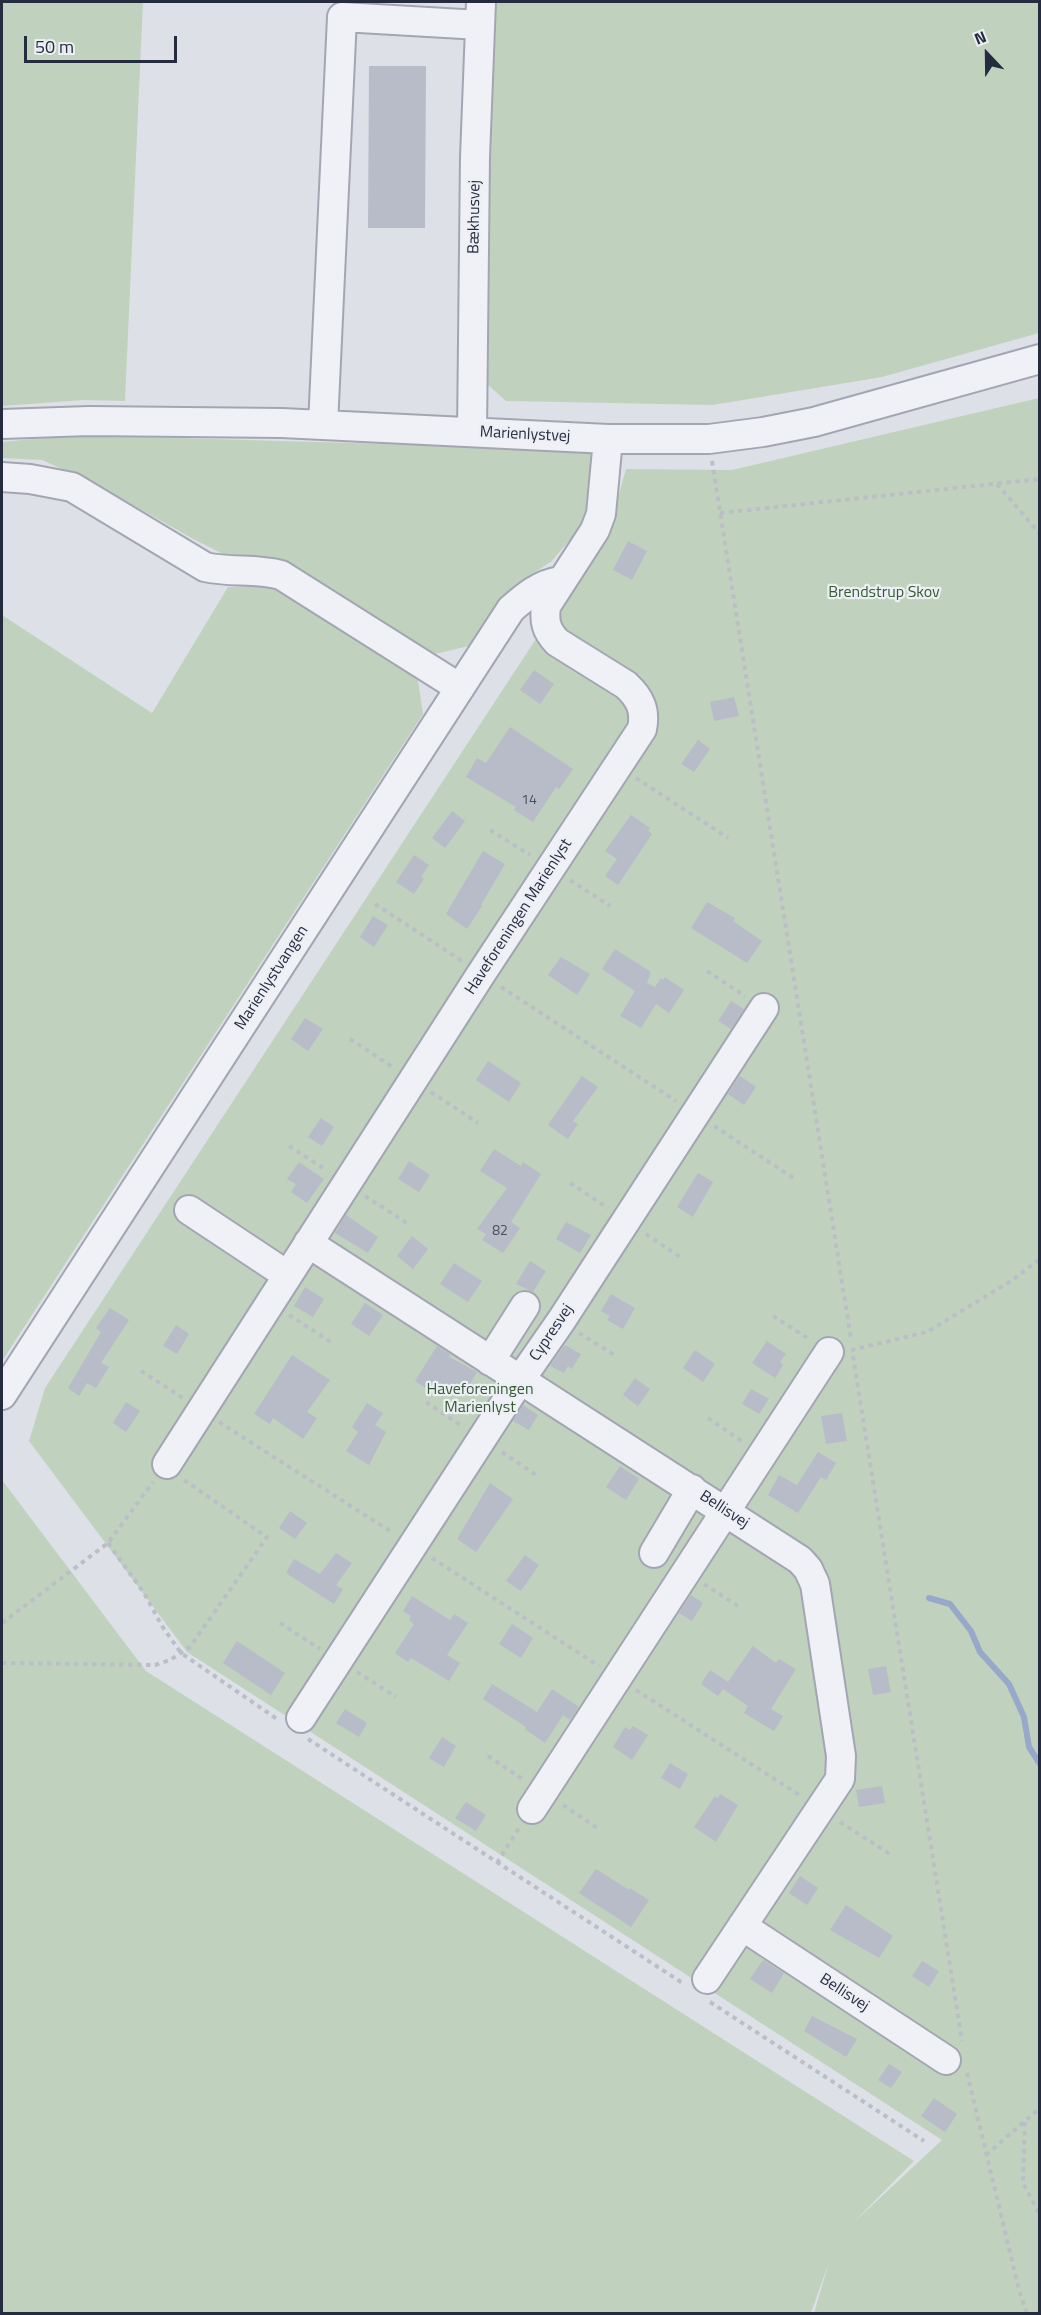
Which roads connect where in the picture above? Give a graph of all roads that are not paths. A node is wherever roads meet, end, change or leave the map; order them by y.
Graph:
1 (480, 13) edge
2 (1040, 359) edge
3 (2, 424) edge
4 (323, 425) junction
5 (472, 432) junction
6 (608, 439) junction
7 (2, 477) edge
8 (560, 581) junction
9 (460, 688) junction
10 (764, 1008) road end
11 (189, 1210) dead end
12 (308, 1243) junction
13 (288, 1275) junction
14 (525, 1306) dead end
15 (840, 1351) road end
16 (490, 1361) junction
17 (520, 1380) junction
18 (2, 1395) edge
19 (166, 1466) road end
20 (692, 1489) junction
21 (727, 1511) junction
22 (654, 1553) dead end
23 (295, 1725) road end
24 (532, 1809) road end
25 (742, 1926) junction
26 (699, 1988) road end
27 (958, 2055) road end

1 - 4 street
1 - 5 street, Bækhusvej
2 - 6 street, Marienlystvej
3 - 4 street, Marienlystvej
4 - 5 street, Marienlystvej
5 - 6 street, Marienlystvej
6 - 8 street, Haveforeningen Marienlyst
7 - 9 street
8 - 9 street, Marienlystvangen
8 - 12 street, Haveforeningen Marienlyst
9 - 18 street, Marienlystvangen
10 - 17 street, Cypresvej
11 - 13 street
12 - 13 street, Haveforeningen Marienlyst
12 - 16 street, Bellisvej
13 - 19 street, Haveforeningen Marienlyst
14 - 16 street
15 - 21 street
16 - 17 street, Bellisvej
17 - 20 street, Bellisvej
17 - 23 street, Cypresvej
20 - 21 street, Bellisvej
20 - 22 street
21 - 24 street
21 - 25 street, Bellisvej
25 - 26 street, Bellisvej
25 - 27 street, Bellisvej

